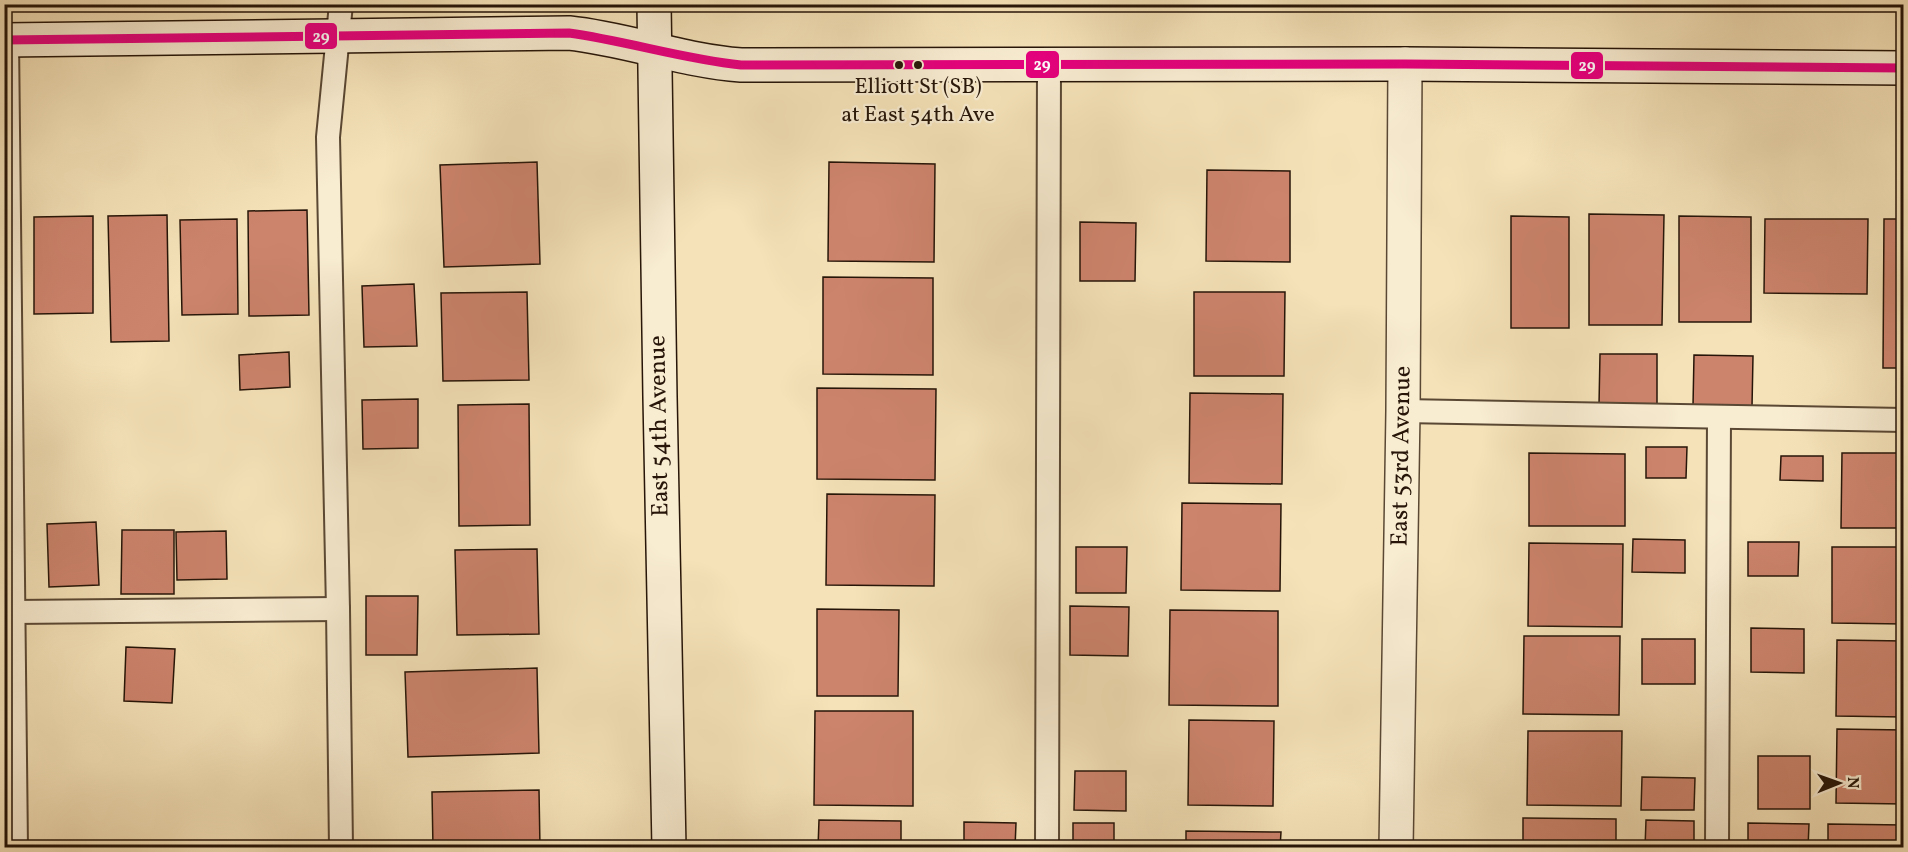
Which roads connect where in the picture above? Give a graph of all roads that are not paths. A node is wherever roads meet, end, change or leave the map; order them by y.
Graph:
1 (654, 4) edge
2 (340, 20) edge
3 (6, 40) edge
4 (655, 48) junction
5 (1049, 64) junction
6 (1405, 64) junction
7 (1904, 68) edge
8 (1403, 411) junction
9 (1719, 417) junction
10 (1904, 420) edge
11 (338, 609) junction
12 (13, 612) junction
13 (16, 848) edge
14 (341, 848) edge
15 (669, 848) edge
16 (1047, 848) edge
17 (1396, 848) edge
18 (1717, 848) edge

1 - 4 street, East 54th Avenue
2 - 3 street
2 - 4 street
2 - 11 lane
3 - 12 lane
4 - 5 street
4 - 15 street, East 54th Avenue
5 - 6 street
5 - 16 lane
6 - 7 street
6 - 8 street, East 53rd Avenue
8 - 9 lane
8 - 17 street, East 53rd Avenue
9 - 10 lane
9 - 18 lane
11 - 12 lane
11 - 14 lane
12 - 13 lane

